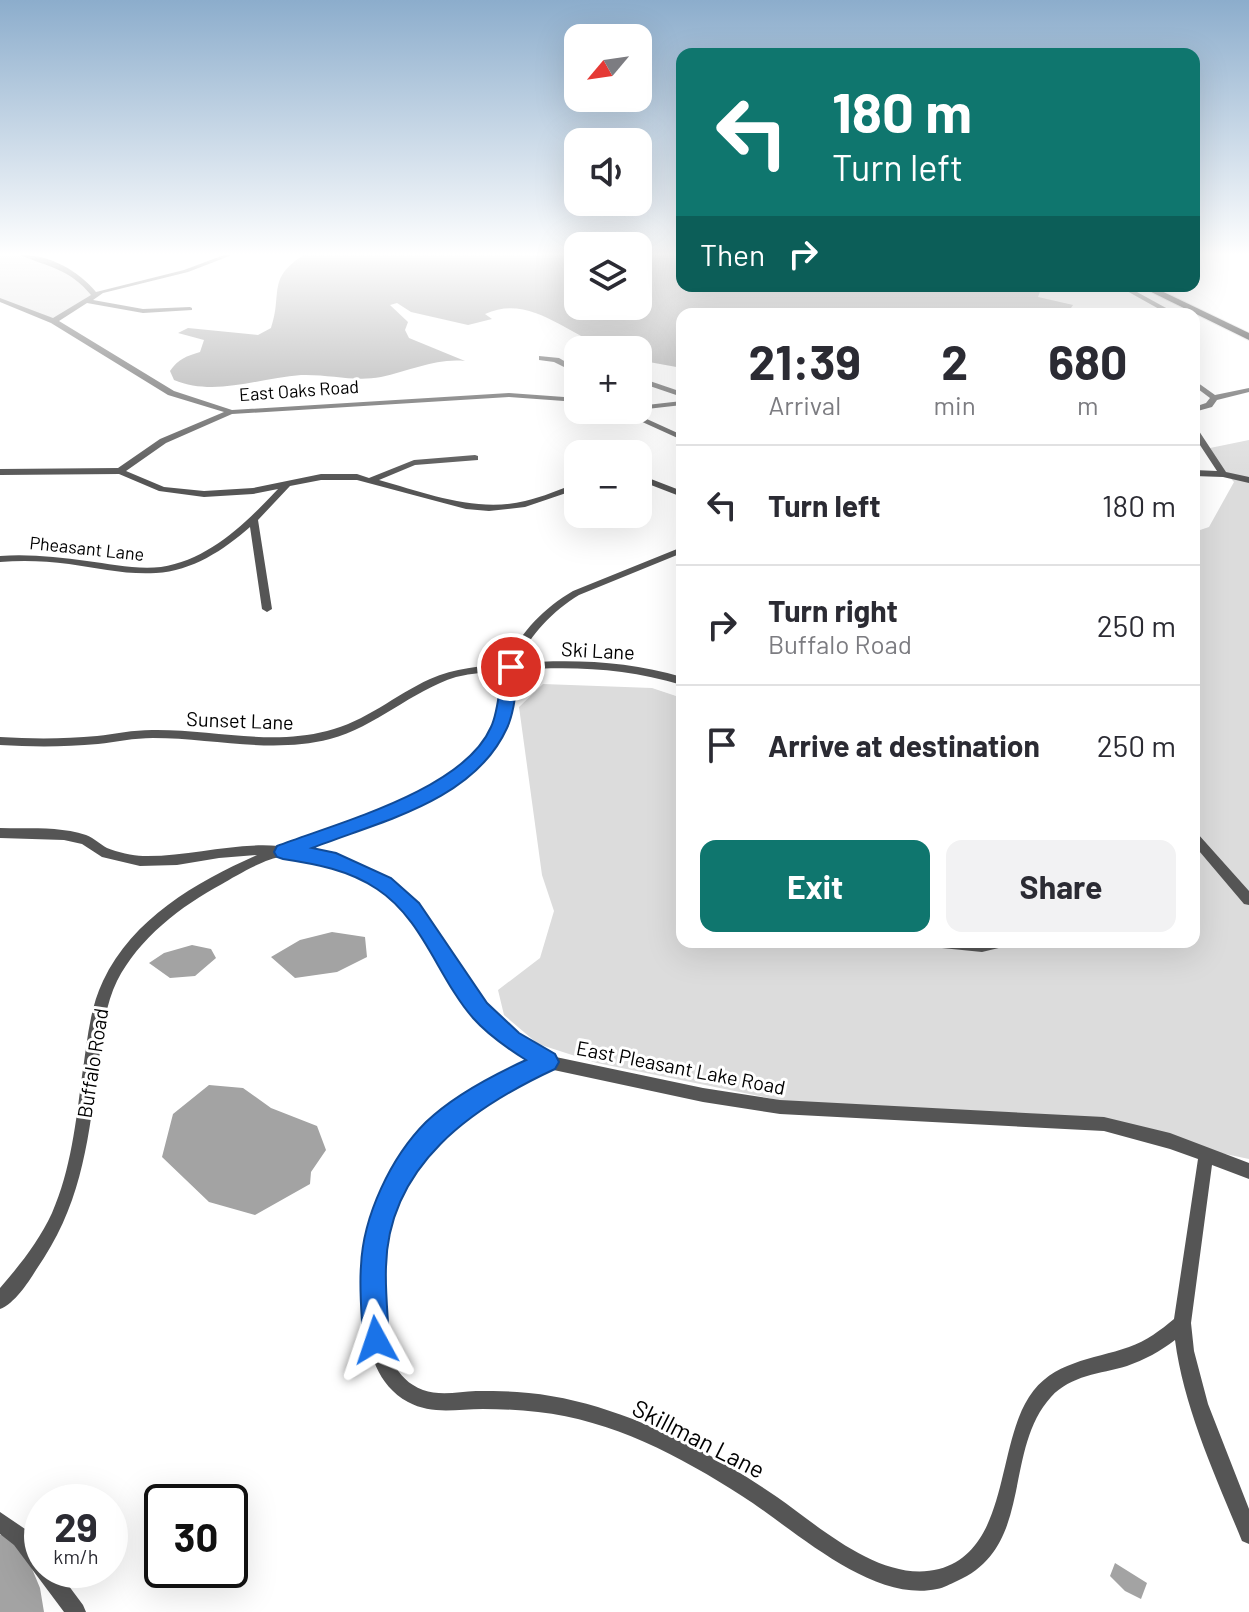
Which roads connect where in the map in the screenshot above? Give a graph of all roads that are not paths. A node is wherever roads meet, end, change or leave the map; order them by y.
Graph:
1 (69, 330) edge
2 (542, 358) dead end
3 (564, 364) edge
4 (652, 384) edge
5 (1200, 387) edge
6 (1249, 390) edge
7 (676, 393) edge
8 (1214, 398) junction
9 (564, 399) edge
10 (676, 404) edge
11 (652, 406) edge
12 (1200, 408) edge
13 (231, 412) junction
14 (652, 424) edge
15 (676, 435) edge
16 (1200, 439) edge
17 (475, 458) dead end
18 (120, 471) junction
19 (0, 472) edge
20 (1200, 473) edge
21 (1223, 474) junction
22 (371, 480) junction
23 (1249, 480) edge
24 (652, 482) edge
25 (286, 484) junction
26 (564, 491) edge
27 (676, 492) edge
28 (254, 521) junction
29 (676, 553) edge
30 (0, 559) edge
31 (267, 609) dead end
32 (511, 667) junction
33 (676, 679) edge
34 (0, 741) edge
35 (0, 833) edge
36 (1200, 845) edge
37 (283, 852) junction
38 (1249, 900) edge
39 (548, 1062) junction
40 (1206, 1155) junction
41 (1249, 1171) edge
42 (0, 1301) edge
43 (1182, 1323) junction
44 (0, 1522) edge
45 (1249, 1534) edge
46 (24, 1542) edge
47 (59, 1588) edge
48 (76, 1612) edge

1 - 13 street, East Oaks Road
2 - 3 street
4 - 7 street
5 - 8 street
6 - 8 street
8 - 12 street
9 - 13 street, East Oaks Road
10 - 11 street
13 - 18 street
14 - 15 street
16 - 21 street
17 - 22 street
18 - 19 street
18 - 25 street
20 - 21 street
21 - 23 street
22 - 25 street
22 - 26 street
24 - 27 street
25 - 28 street, Pheasant Lane
28 - 30 street, Pheasant Lane
28 - 31 street
29 - 32 street, Buffalo Road
32 - 33 street, Ski Lane
32 - 34 street, Sunset Lane
32 - 37 street, Buffalo Road
35 - 37 street, East Pleasant Lake Road
36 - 38 street
37 - 39 street, East Pleasant Lake Road
37 - 42 street, Buffalo Road
39 - 40 street, East Pleasant Lake Road
39 - 43 street, Skillman Lane
40 - 41 street, East Pleasant Lake Road
40 - 43 street
43 - 45 street
44 - 46 street
47 - 48 street

